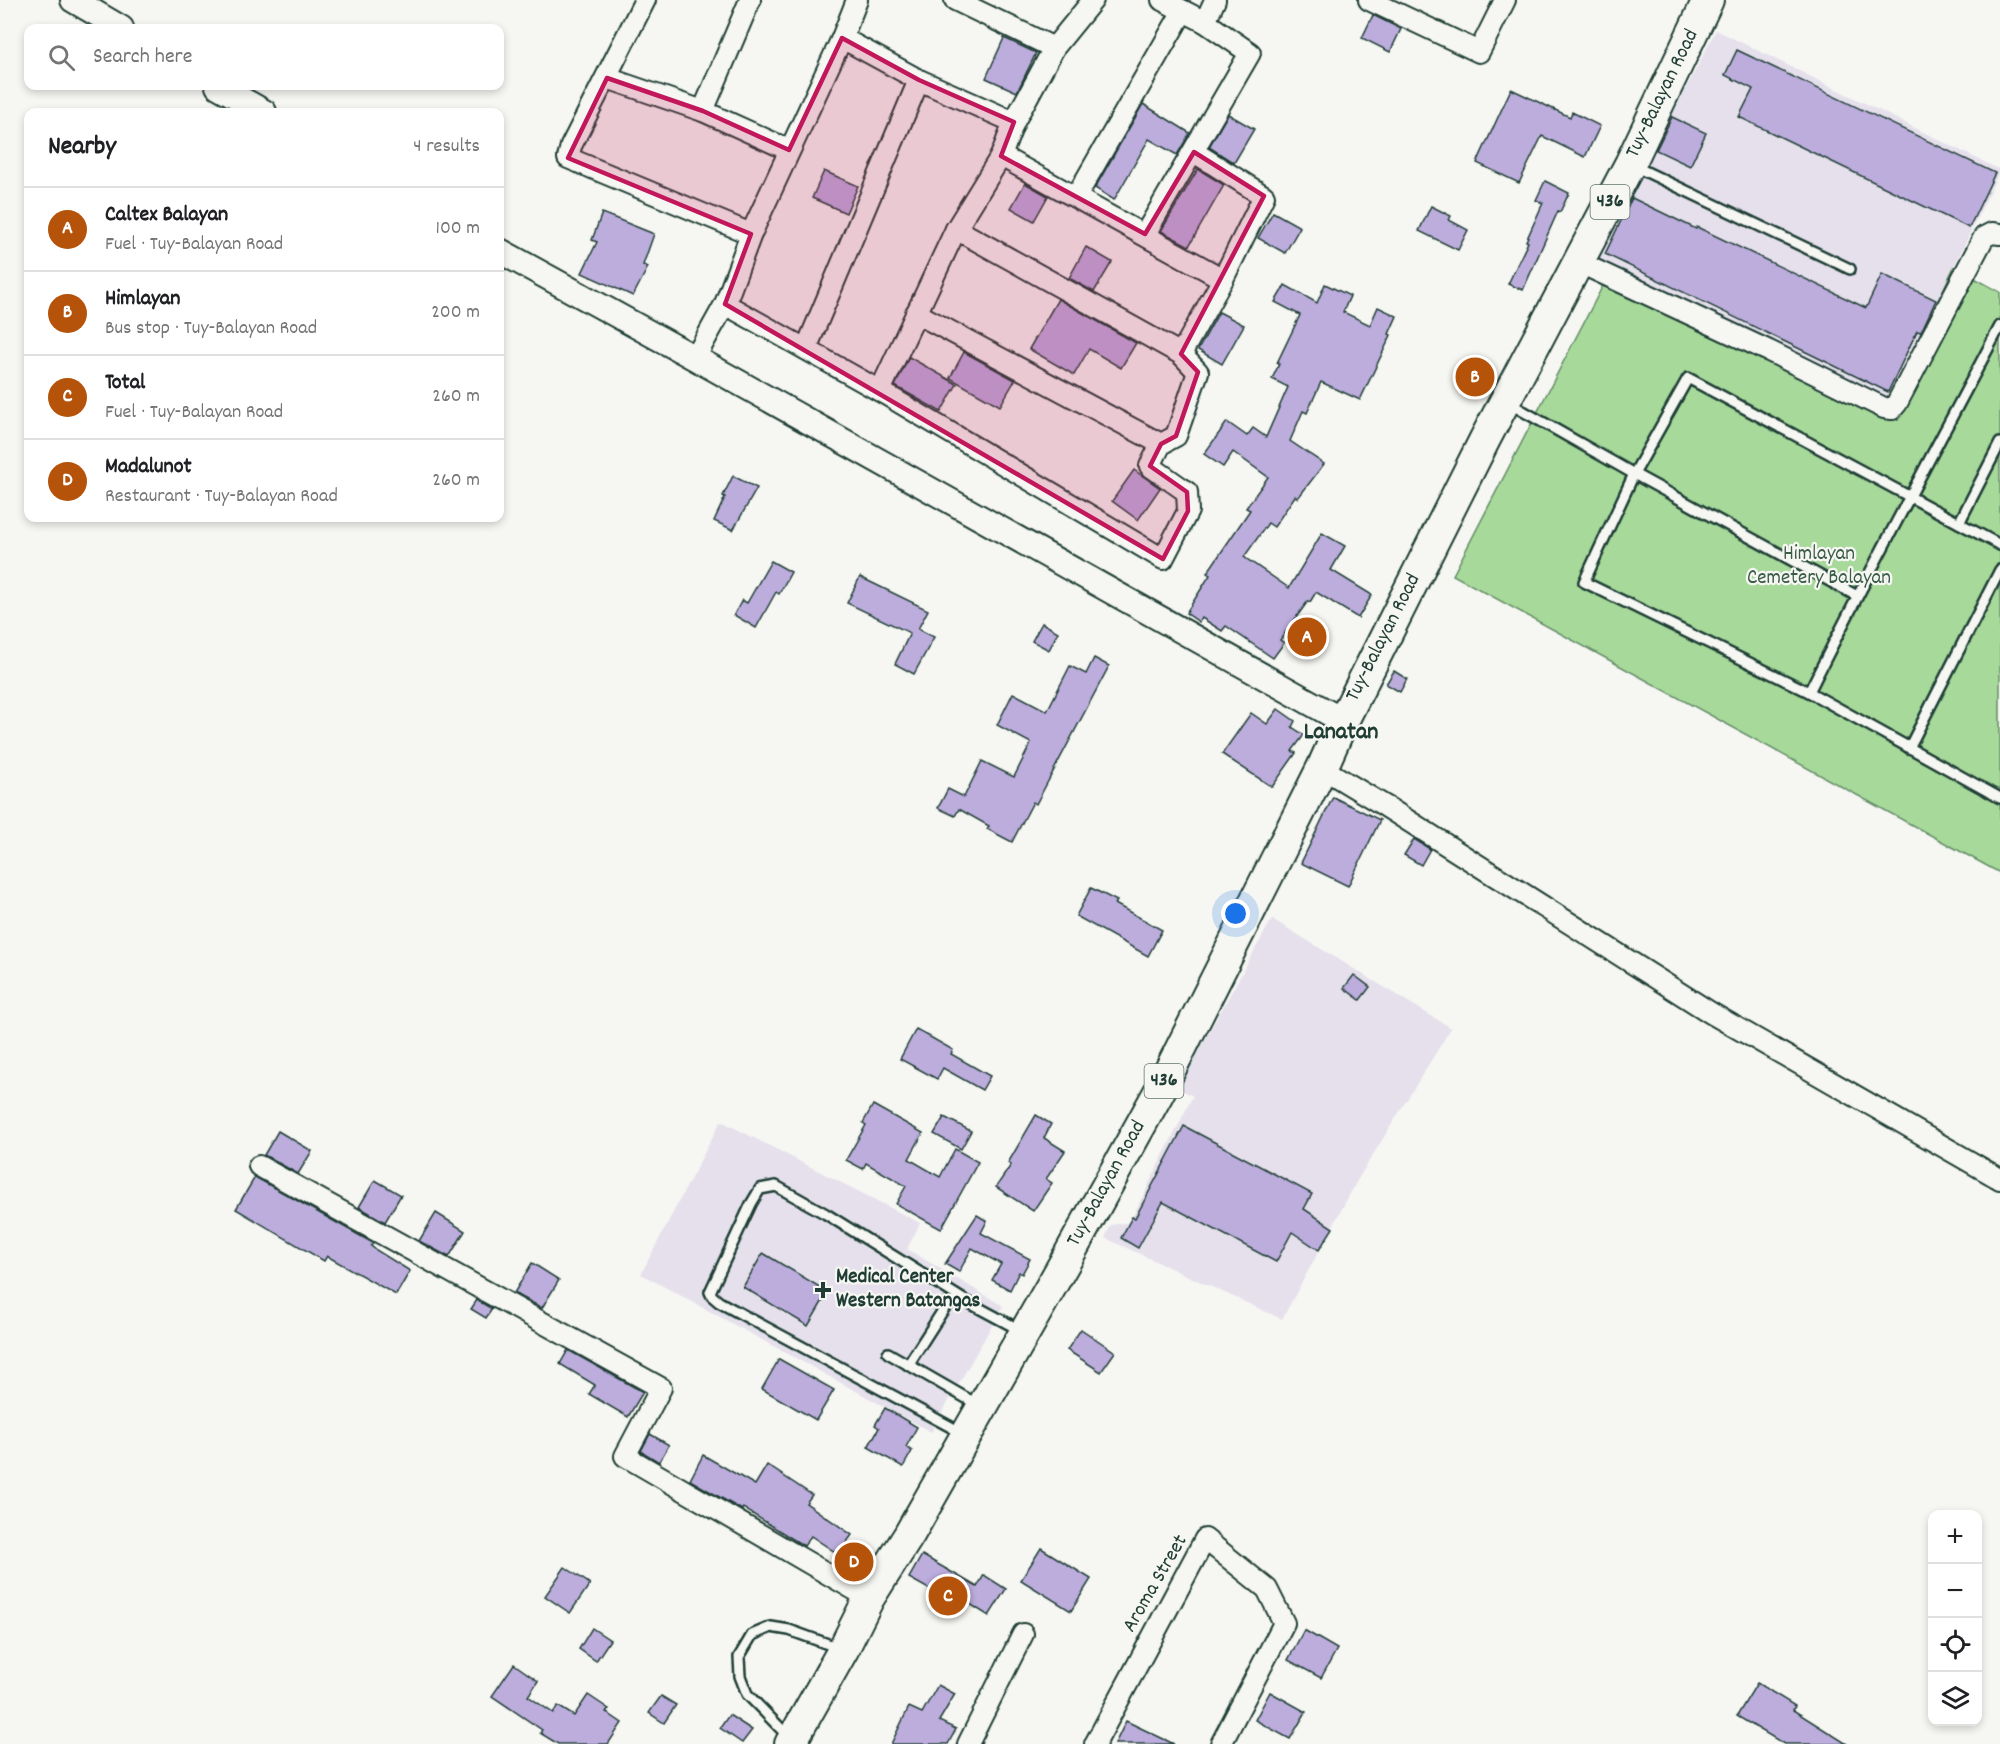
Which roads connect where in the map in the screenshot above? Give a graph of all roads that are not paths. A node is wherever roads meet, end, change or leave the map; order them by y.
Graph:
1 (73, 0) edge
2 (645, 0) edge
3 (750, 0) edge
4 (857, 0) edge
5 (955, 0) edge
6 (1094, 0) edge
7 (1162, 0) edge
8 (1215, 0) edge
9 (1369, 0) edge
10 (1505, 0) edge
11 (1708, 0) edge
12 (1184, 11) junction
13 (1205, 22) junction
14 (114, 24) edge
15 (842, 38) junction
16 (1054, 48) junction
17 (607, 78) junction
18 (919, 81) junction
19 (225, 90) edge
20 (257, 108) edge
21 (703, 111) junction
22 (1014, 122) junction
23 (789, 150) junction
24 (1194, 152) junction
25 (1001, 156) junction
26 (1630, 164) junction
27 (1076, 197) junction
28 (956, 228) junction
29 (751, 234) junction
30 (1145, 234) junction
31 (2000, 234) edge
32 (504, 253) edge
33 (1578, 262) junction
34 (1850, 269) dead end
35 (1223, 279) junction
36 (724, 304) junction
37 (916, 314) junction
38 (2000, 326) edge
39 (806, 349) junction
40 (1181, 354) junction
41 (695, 358) junction
42 (880, 391) junction
43 (1505, 400) junction
44 (2000, 443) edge
45 (1161, 444) junction
46 (1634, 474) junction
47 (1911, 497) junction
48 (1959, 523) junction
49 (2000, 545) edge
50 (2000, 570) edge
51 (1857, 596) junction
52 (1809, 692) junction
53 (1343, 720) junction
54 (1909, 747) junction
55 (1322, 768) junction
56 (2000, 798) edge
57 (259, 1166) dead end
58 (2000, 1179) edge
59 (964, 1300) junction
60 (1024, 1332) junction
61 (888, 1353) dead end
62 (908, 1365) junction
63 (982, 1407) junction
64 (966, 1435) junction
65 (870, 1598) junction
66 (1023, 1634) dead end
67 (843, 1650) junction
68 (791, 1742) edge
69 (968, 1744) edge
70 (1095, 1744) edge
71 (1221, 1744) edge

1 - 14 street
2 - 17 street
3 - 21 street
4 - 15 street
5 - 16 street
6 - 16 street
7 - 12 street
8 - 13 street
9 - 10 street
11 - 26 main road, Tuy-Balayan Road / 436
12 - 13 street
12 - 27 street
13 - 24 street
15 - 18 street
15 - 23 street
16 - 22 street
17 - 21 street
17 - 29 street
18 - 22 street
18 - 39 street
19 - 20 street
21 - 23 street
22 - 25 street
23 - 29 street
24 - 30 street
24 - 35 street
25 - 27 street
25 - 28 street
26 - 33 main road, Tuy-Balayan Road / 436
26 - 34 lane
27 - 30 street
28 - 37 street
28 - 40 street
29 - 36 street
30 - 35 street
31 - 33 street
32 - 41 street
33 - 43 main road, Tuy-Balayan Road / 436
35 - 40 street
36 - 39 street
36 - 41 street
37 - 42 street
37 - 45 street
38 - 47 lane
39 - 42 street
40 - 45 street
41 - 53 street
42 - 45 street
43 - 46 lane
43 - 53 main road, Tuy-Balayan Road / 436
44 - 48 lane
46 - 47 lane
46 - 51 lane
46 - 52 lane
47 - 48 lane
47 - 51 lane
48 - 49 lane
50 - 54 lane
51 - 52 lane
52 - 54 lane
53 - 55 main road, Tuy-Balayan Road / 436
54 - 56 lane
55 - 58 street
55 - 60 main road, Tuy-Balayan Road / 436
57 - 65 street
59 - 60 lane
59 - 62 lane
59 - 64 lane
60 - 63 main road, Tuy-Balayan Road / 436
61 - 62 lane
62 - 63 lane
63 - 64 main road, Tuy-Balayan Road / 436
64 - 65 main road, Tuy-Balayan Road / 436
65 - 67 main road, Tuy-Balayan Road / 436
66 - 69 street
67 - 68 main road, Tuy-Balayan Road / 436
67 - 68 lane
70 - 71 street, Aroma Street

